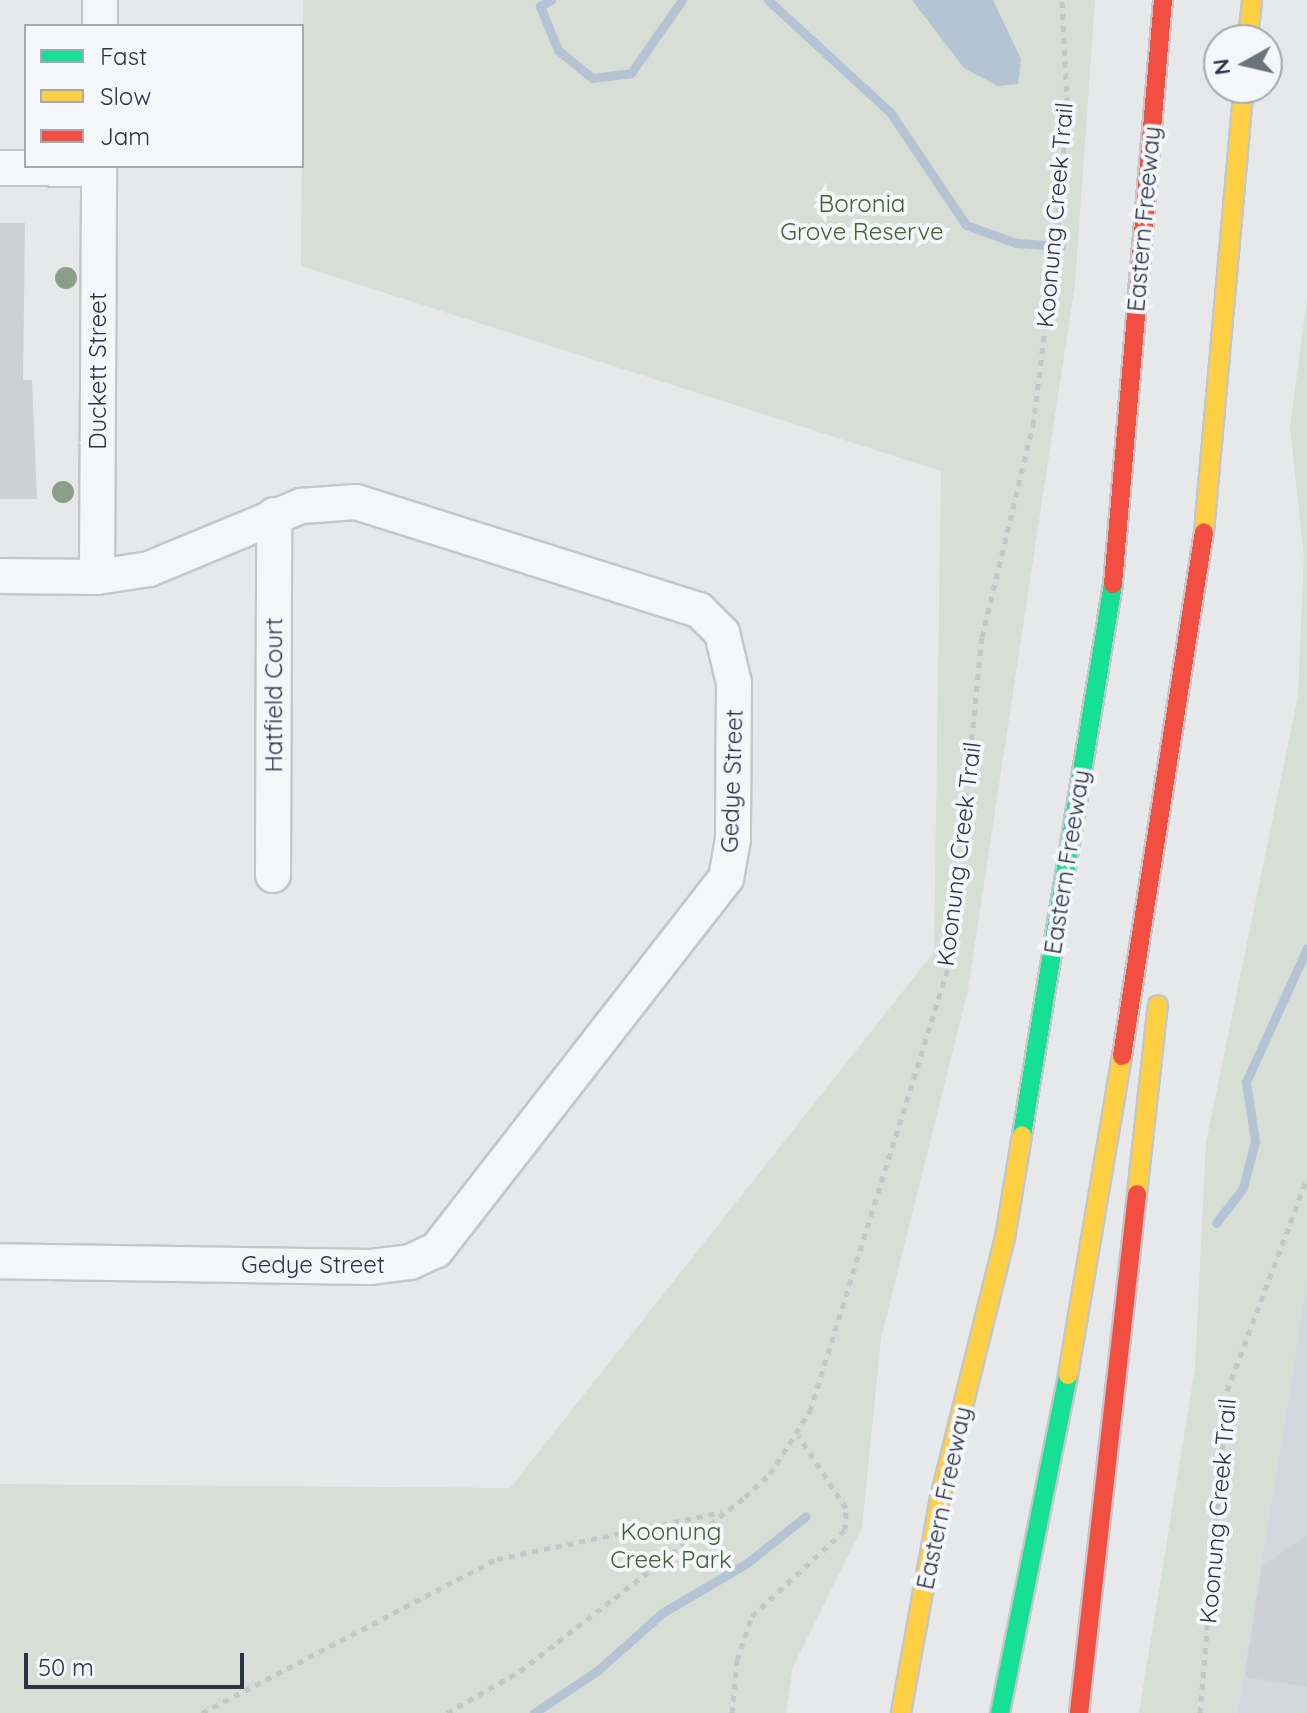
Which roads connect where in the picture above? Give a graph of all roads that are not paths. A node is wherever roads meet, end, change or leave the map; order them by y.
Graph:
1 (100, 0) edge
2 (1163, 0) edge
3 (1252, 0) edge
4 (100, 24) edge
5 (1250, 24) edge
6 (1243, 104) edge
7 (0, 168) edge
8 (99, 168) edge
9 (274, 515) junction
10 (0, 576) edge
11 (97, 577) junction
12 (1199, 589) junction
13 (273, 875) dead end
14 (1169, 891) dead end
15 (1160, 986) dead end
16 (0, 1261) edge
17 (940, 1498) junction
18 (890, 1656) dead end
19 (901, 1713) edge
20 (1000, 1713) edge
21 (1079, 1713) edge

1 - 4 street
2 - 17 highway, Eastern Freeway
3 - 5 highway
6 - 12 highway
7 - 8 street
8 - 11 street, Duckett Street
9 - 11 street, Gedye Street
9 - 13 street, Hatfield Court
9 - 16 street, Gedye Street
10 - 11 street, Gedye Street
12 - 14 highway
12 - 20 highway
15 - 21 highway
17 - 18 highway
17 - 19 highway, Eastern Freeway

